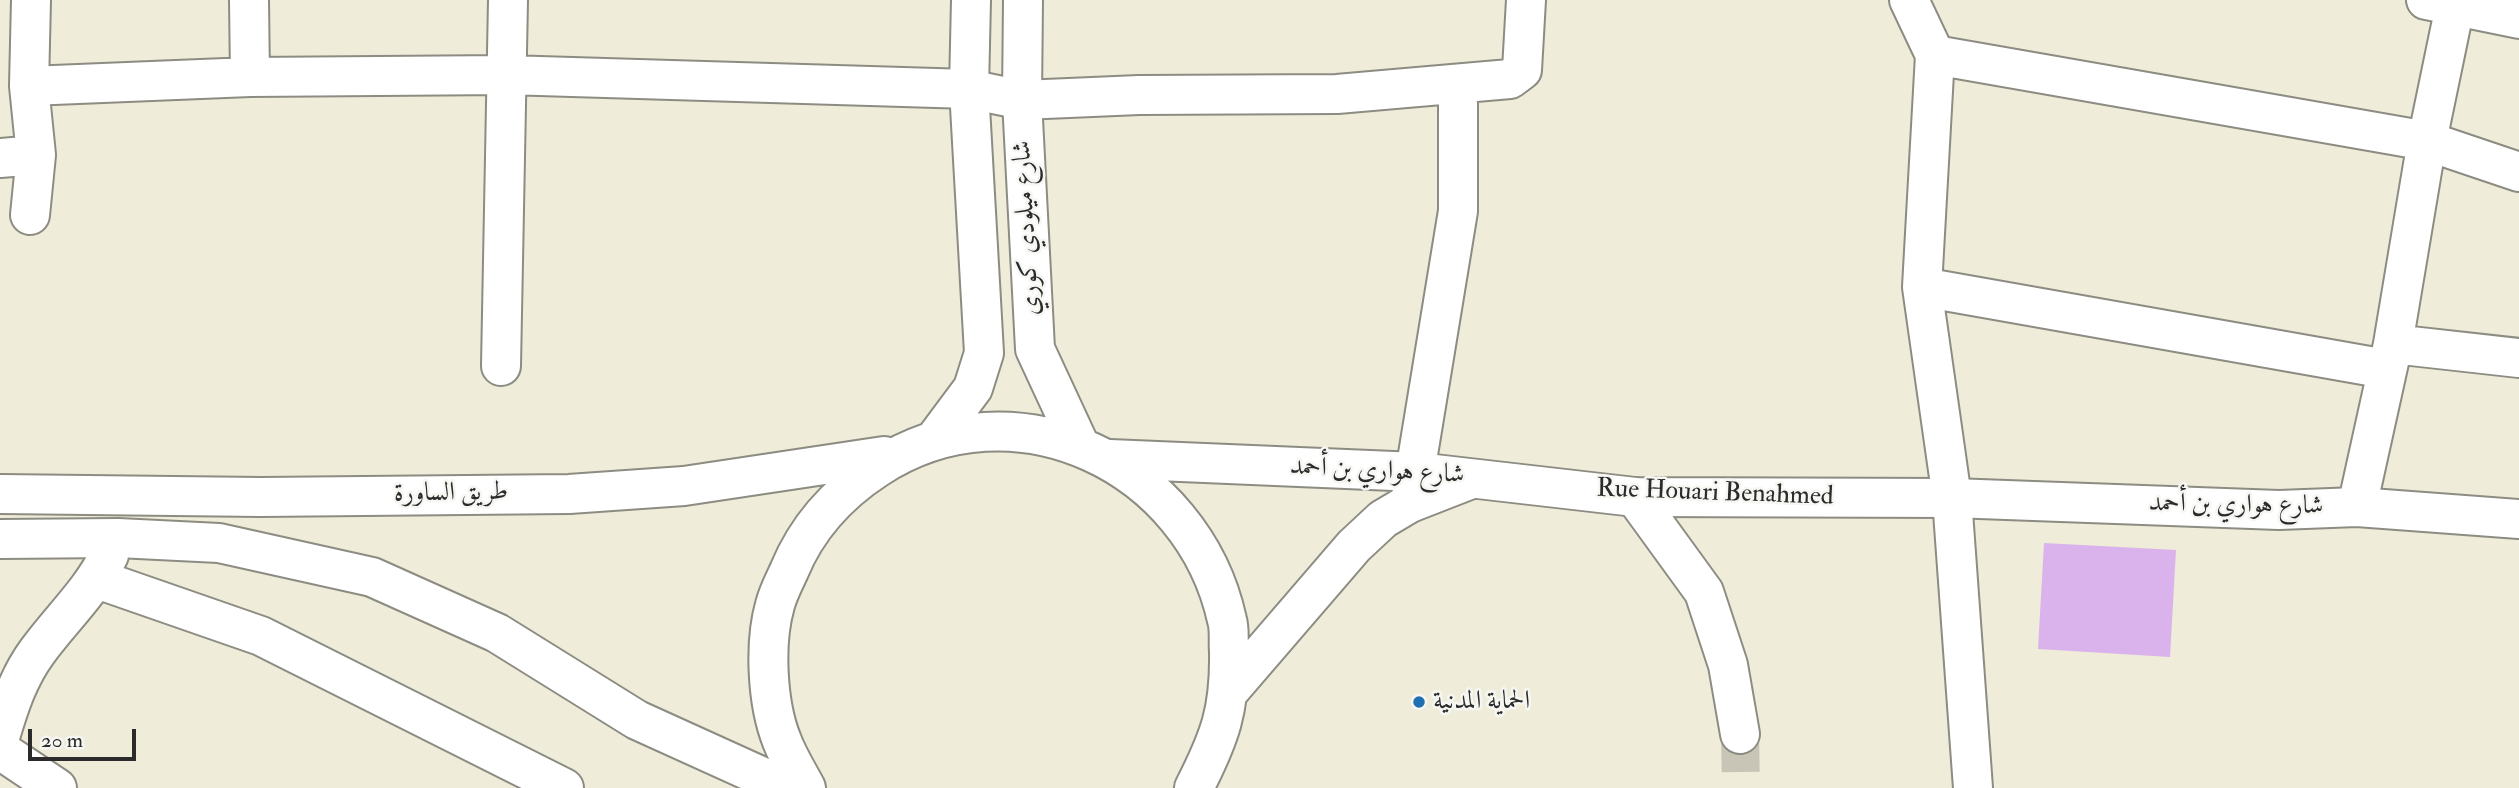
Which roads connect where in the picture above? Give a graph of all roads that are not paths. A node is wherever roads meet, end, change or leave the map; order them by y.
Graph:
1 (30, 0) edge
2 (249, 0) edge
3 (508, 0) edge
4 (971, 0) edge
5 (1023, 0) edge
6 (1526, 0) edge
7 (1909, 0) edge
8 (2440, 3) edge
9 (2519, 19) edge
10 (1935, 55) junction
11 (506, 75) junction
12 (250, 77) junction
13 (1458, 84) junction
14 (29, 86) junction
15 (969, 89) junction
16 (1022, 100) junction
17 (2427, 141) junction
18 (18, 156) edge
19 (2519, 172) edge
20 (30, 215) dead end
21 (1922, 287) junction
22 (2389, 357) junction
23 (2519, 358) edge
24 (501, 366) dead end
25 (935, 439) junction
26 (900, 453) junction
27 (1095, 453) junction
28 (1478, 477) joint
29 (1413, 488) junction
30 (0, 494) edge
31 (1635, 497) junction
32 (1952, 498) junction
33 (2357, 507) junction
34 (2519, 519) edge
35 (118, 538) junction
36 (0, 539) edge
37 (97, 579) junction
38 (1230, 690) junction
39 (1740, 734) tunnel mouth
40 (0, 737) edge
41 (1219, 738) junction
42 (0, 750) edge
43 (57, 788) edge
44 (564, 788) edge
45 (787, 788) edge
46 (806, 788) edge
47 (1194, 788) edge
48 (1221, 788) edge
49 (1973, 788) edge

1 - 14 street
2 - 12 street
3 - 11 street
4 - 15 street, شارع ميلودي كوري
5 - 16 street, شارع ميلودي كوري
6 - 13 street
7 - 10 street
8 - 9 street
8 - 17 street
10 - 17 street
10 - 21 street
11 - 12 street
11 - 15 street
11 - 24 street
12 - 14 street
13 - 16 street
13 - 29 street
14 - 18 street
15 - 16 street
15 - 25 street, شارع ميلودي كوري
16 - 27 street, شارع ميلودي كوري
17 - 19 street
17 - 22 street
18 - 20 street
21 - 22 street
21 - 32 street
22 - 23 street
22 - 33 street
25 - 26 street
25 - 27 street
26 - 30 street, طريق الساورة
26 - 46 street
27 - 29 street, شارع هواري بن أحمد
27 - 38 street
28 - 29 street, شارع هواري بن أحمد
28 - 31 street, Rue Houari Benahmed
29 - 38 street, شارع هواري بن أحمد
31 - 32 street, Rue Houari Benahmed
31 - 39 street
32 - 33 street, شارع هواري بن أحمد
32 - 49 street
33 - 34 street, شارع هواري بن أحمد
35 - 36 street
35 - 37 street
35 - 45 street
37 - 40 street
37 - 44 street
38 - 41 street
41 - 47 street
41 - 48 street
42 - 43 street

